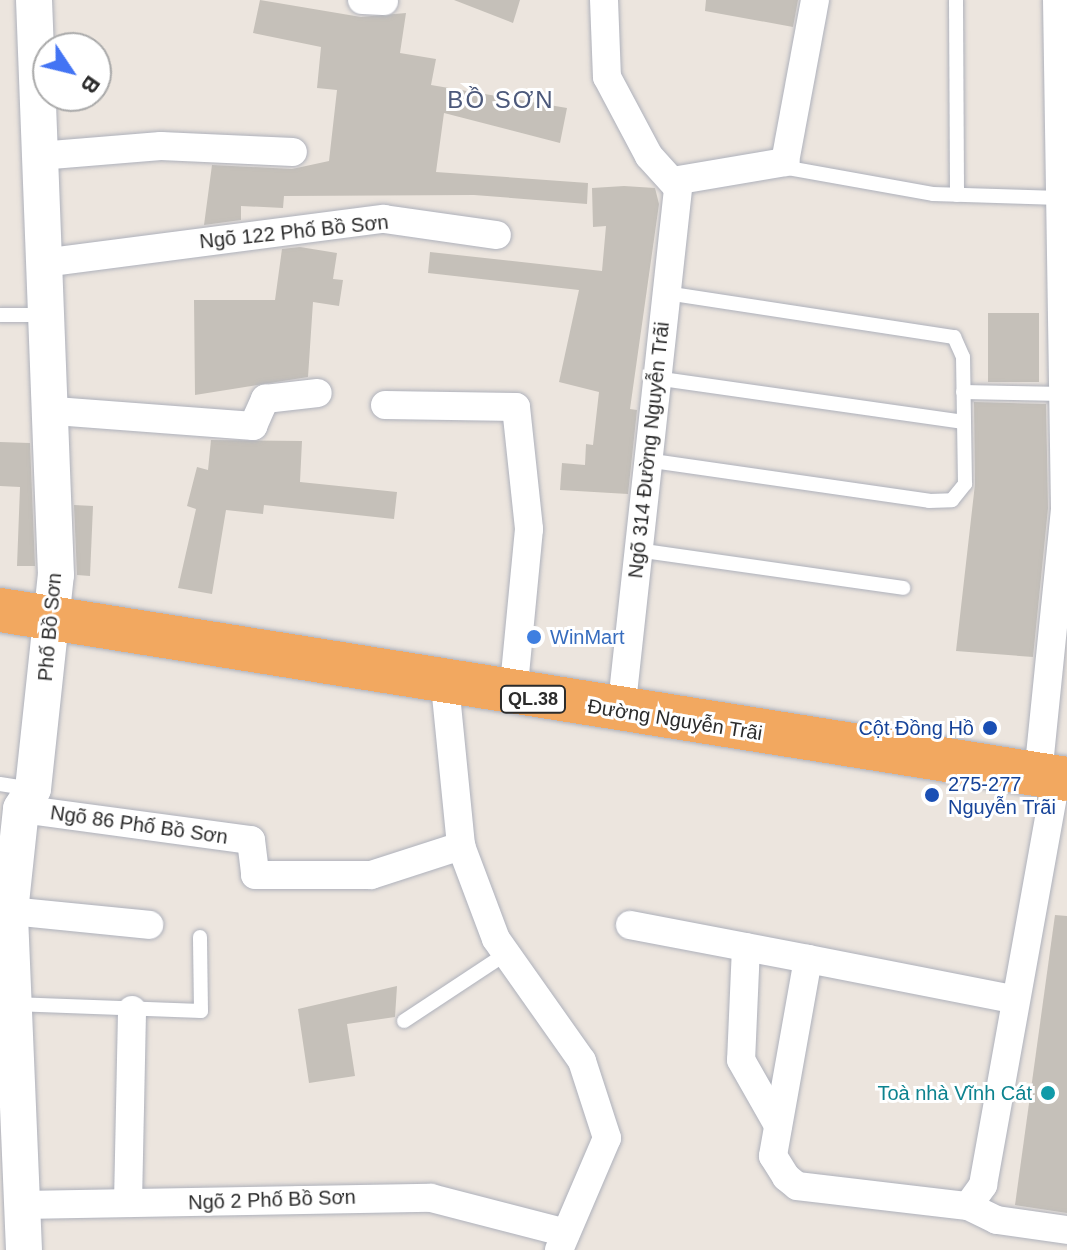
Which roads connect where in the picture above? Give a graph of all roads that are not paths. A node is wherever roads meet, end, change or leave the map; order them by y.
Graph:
1 (34, 0) edge
2 (604, 0) edge
3 (815, 0) edge
4 (956, 0) edge
5 (1057, 0) edge
6 (293, 152) dead end
7 (39, 156) junction
8 (777, 166) junction
9 (677, 187) junction
10 (957, 195) junction
11 (1060, 198) junction
12 (497, 235) dead end
13 (43, 263) junction
14 (667, 293) junction
15 (0, 315) edge
16 (47, 315) junction
17 (655, 378) junction
18 (963, 392) junction
19 (318, 393) dead end
20 (1063, 394) junction
21 (385, 405) dead end
22 (55, 411) junction
23 (964, 422) junction
24 (646, 460) junction
25 (637, 550) junction
26 (903, 588) dead end
27 (0, 610) edge
28 (53, 618) junction
29 (445, 685) junction
30 (513, 696) junction
31 (621, 712) junction
32 (1054, 777) edge
33 (18, 794) edge
34 (461, 846) junction
35 (5, 911) edge
36 (149, 925) dead end
37 (630, 925) dead end
38 (200, 937) dead end
39 (746, 947) junction
40 (507, 953) junction
41 (808, 959) junction
42 (1011, 999) junction
43 (9, 1004) junction
44 (132, 1010) junction
45 (404, 1021) dead end
46 (778, 1125) junction
47 (7, 1134) edge
48 (128, 1203) junction
49 (22, 1205) junction
50 (968, 1206) junction
51 (1067, 1230) edge
52 (562, 1242) edge
53 (24, 1250) edge

1 - 7 street, Phố Bồ Sơn
2 - 9 street
3 - 8 street
4 - 10 lane
5 - 11 street
6 - 7 street
7 - 13 street, Phố Bồ Sơn
8 - 9 street
8 - 10 lane
9 - 14 street, Ngõ 314 Đường Nguyễn Trãi
10 - 11 lane
11 - 20 street
12 - 13 street, Ngõ 122 Phố Bồ Sơn
13 - 16 street, Phố Bồ Sơn
14 - 17 street, Ngõ 314 Đường Nguyễn Trãi
14 - 18 lane
15 - 16 lane
16 - 22 street, Phố Bồ Sơn
17 - 23 lane
17 - 24 street, Ngõ 314 Đường Nguyễn Trãi
18 - 20 lane
18 - 23 lane
19 - 22 street
20 - 32 street
21 - 30 street
22 - 28 street, Phố Bồ Sơn
23 - 24 lane
24 - 25 street, Ngõ 314 Đường Nguyễn Trãi
25 - 26 lane
25 - 31 street, Ngõ 314 Đường Nguyễn Trãi
27 - 28 highway, Đường Nguyễn Trãi / QL.38
28 - 29 highway, Đường Nguyễn Trãi / QL.38
28 - 33 street, Phố Bồ Sơn
29 - 30 highway, Đường Nguyễn Trãi / QL.38
29 - 34 street
30 - 31 highway, Đường Nguyễn Trãi / QL.38
31 - 32 highway, Đường Nguyễn Trãi / QL.38
32 - 42 street
33 - 34 street, Ngõ 86 Phố Bồ Sơn
33 - 35 street, Phố Bồ Sơn
34 - 40 street
35 - 36 street
35 - 43 street, Phố Bồ Sơn
37 - 39 street
38 - 44 lane
39 - 41 street
39 - 46 street
40 - 45 lane
40 - 52 street
41 - 42 street
41 - 46 street
42 - 50 street
43 - 44 lane
43 - 47 street, Phố Bồ Sơn
44 - 48 street
46 - 50 street
47 - 49 street, Phố Bồ Sơn
48 - 49 street, Ngõ 2 Phố Bồ Sơn
48 - 52 street, Ngõ 2 Phố Bồ Sơn
49 - 53 street, Phố Bồ Sơn
50 - 51 street

